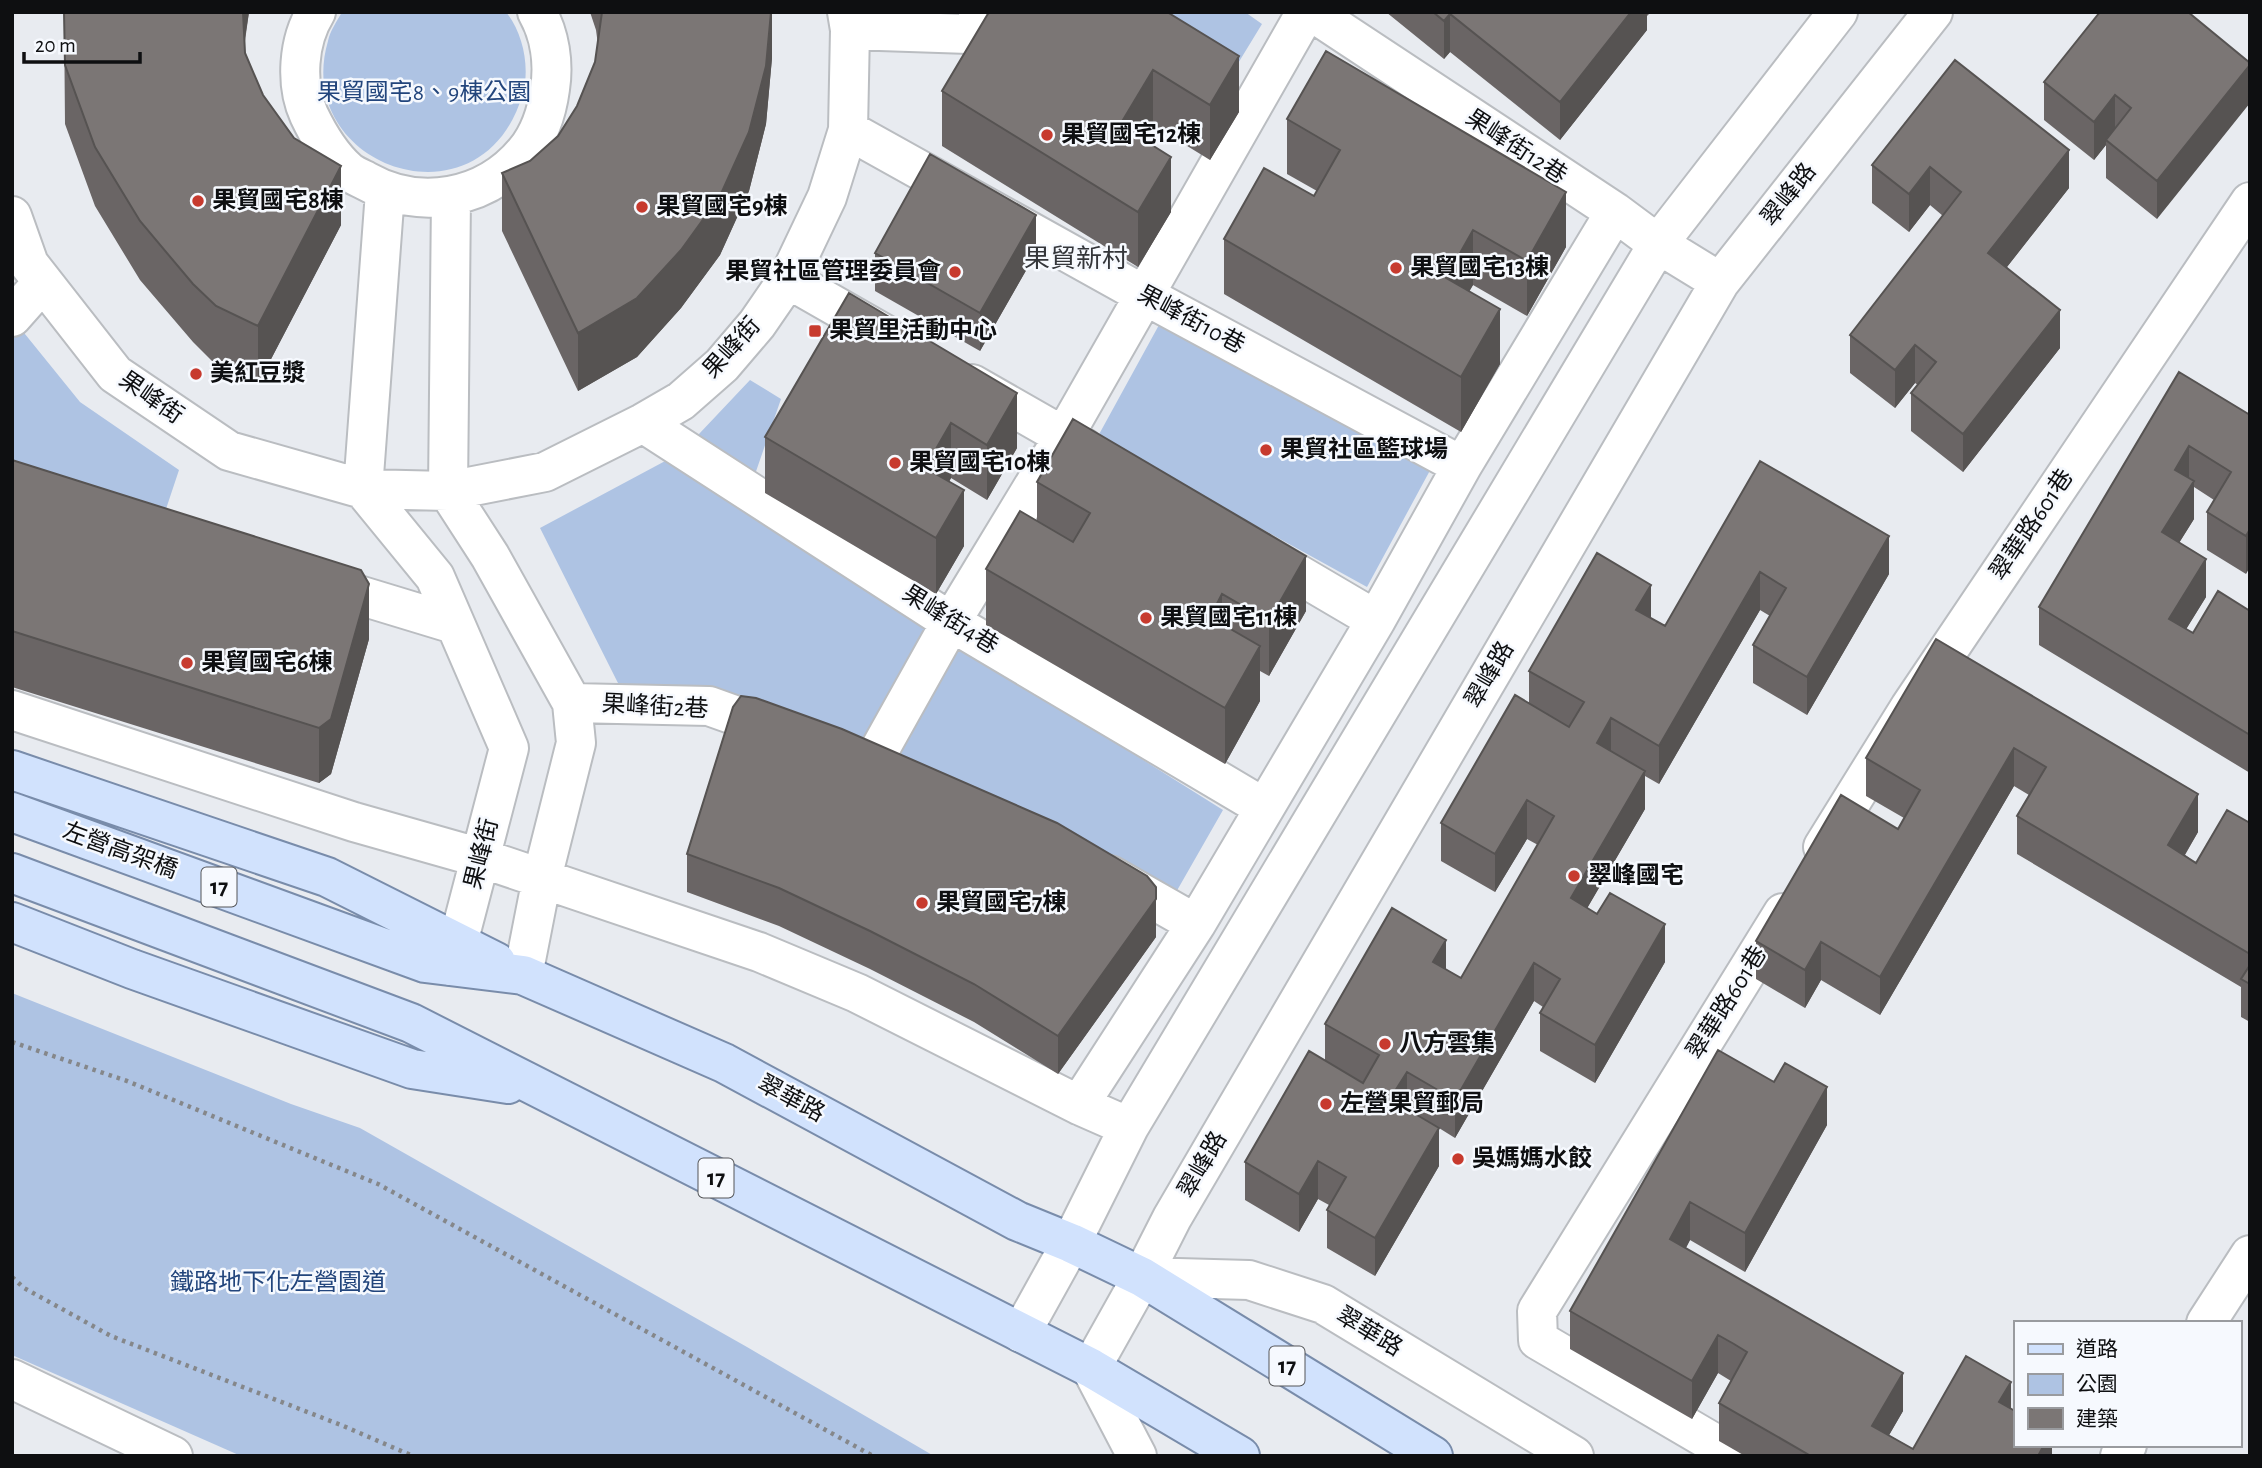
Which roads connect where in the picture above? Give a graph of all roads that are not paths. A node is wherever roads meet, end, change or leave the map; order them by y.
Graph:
1 (316, 12) edge
2 (537, 12) edge
3 (984, 12) edge
4 (1306, 12) edge
5 (1312, 12) edge
6 (1838, 12) edge
7 (1933, 12) edge
8 (848, 21) edge
9 (848, 130) junction
10 (385, 192) junction
11 (451, 197) junction
12 (2250, 201) edge
13 (1615, 212) junction
14 (12, 216) edge
15 (1658, 244) junction
16 (788, 279) junction
17 (43, 282) junction
18 (1720, 282) junction
19 (1144, 295) junction
20 (12, 317) edge
21 (642, 423) junction
22 (1063, 436) junction
23 (1112, 464) edge
24 (1462, 466) junction
25 (363, 489) junction
26 (448, 491) junction
27 (1232, 535) edge
28 (280, 571) edge
29 (1376, 620) junction
30 (951, 622) junction
31 (453, 624) junction
32 (572, 703) junction
33 (1910, 707) junction
34 (12, 710) edge
35 (1945, 728) edge
36 (871, 765) junction
37 (12, 770) edge
38 (908, 781) edge
39 (1263, 807) junction
40 (12, 812) edge
41 (1077, 857) edge
42 (481, 858) junction
43 (12, 873) edge
44 (542, 878) junction
45 (12, 922) edge
46 (1196, 924) junction
47 (445, 957) junction
48 (523, 975) junction
49 (541, 1089) junction
50 (1079, 1105) junction
51 (1129, 1127) junction
52 (1071, 1243) junction
53 (2250, 1255) edge
54 (1142, 1278) junction
55 (2207, 1321) edge
56 (1021, 1333) junction
57 (1091, 1368) junction
58 (12, 1380) edge
59 (173, 1456) edge
60 (1137, 1456) edge
61 (1240, 1456) edge
62 (1433, 1456) edge
63 (1574, 1456) edge
64 (1736, 1456) edge

1 - 10 street
2 - 11 street
3 - 8 street
4 - 19 street
5 - 13 street, 果峰街12巷
6 - 15 street
7 - 18 street, 翠峰路
8 - 9 street, 果峰街
9 - 16 street, 果峰街
9 - 19 street, 果峰街10巷
10 - 11 street
10 - 25 street
11 - 26 street
12 - 33 street, 翠華路601巷
13 - 15 street, 果峰街12巷
13 - 24 street
14 - 17 street, 果峰街
15 - 18 street, 果峰街12巷
15 - 51 street
16 - 21 street, 果峰街
16 - 22 street
17 - 20 street
17 - 25 street, 果峰街
18 - 54 street, 翠峰路
19 - 22 street
19 - 24 street, 果峰街10巷
21 - 26 street, 果峰街
21 - 30 street, 果峰街4巷
22 - 23 street
22 - 30 street
24 - 29 street
25 - 26 street, 果峰街
25 - 31 street, 果峰街
26 - 32 street
27 - 29 street
28 - 31 street
29 - 39 street
30 - 36 street
30 - 39 street, 果峰街4巷
31 - 42 street, 果峰街
32 - 36 street, 果峰街2巷
32 - 44 street
33 - 35 street
33 - 64 street, 翠華路601巷
34 - 42 street
36 - 38 street, 果峰街2巷
37 - 47 main road
39 - 46 street
40 - 47 main road, 左營高架橋 / 17
41 - 46 street
42 - 44 street
42 - 47 street, 果峰街
43 - 49 main road, 17
44 - 48 street
44 - 50 street
45 - 49 main road
46 - 50 street
47 - 48 main road, 翠華路
48 - 52 main road, 翠華路 / 17
49 - 56 main road, 17
50 - 51 street
51 - 52 street
52 - 54 main road, 翠華路 / 17
52 - 56 street
53 - 55 street
54 - 57 street, 翠峰路
54 - 62 main road, 翠華路 / 17
54 - 63 street, 翠華路
56 - 57 main road, 17
57 - 60 street
57 - 61 main road, 17
58 - 59 street

